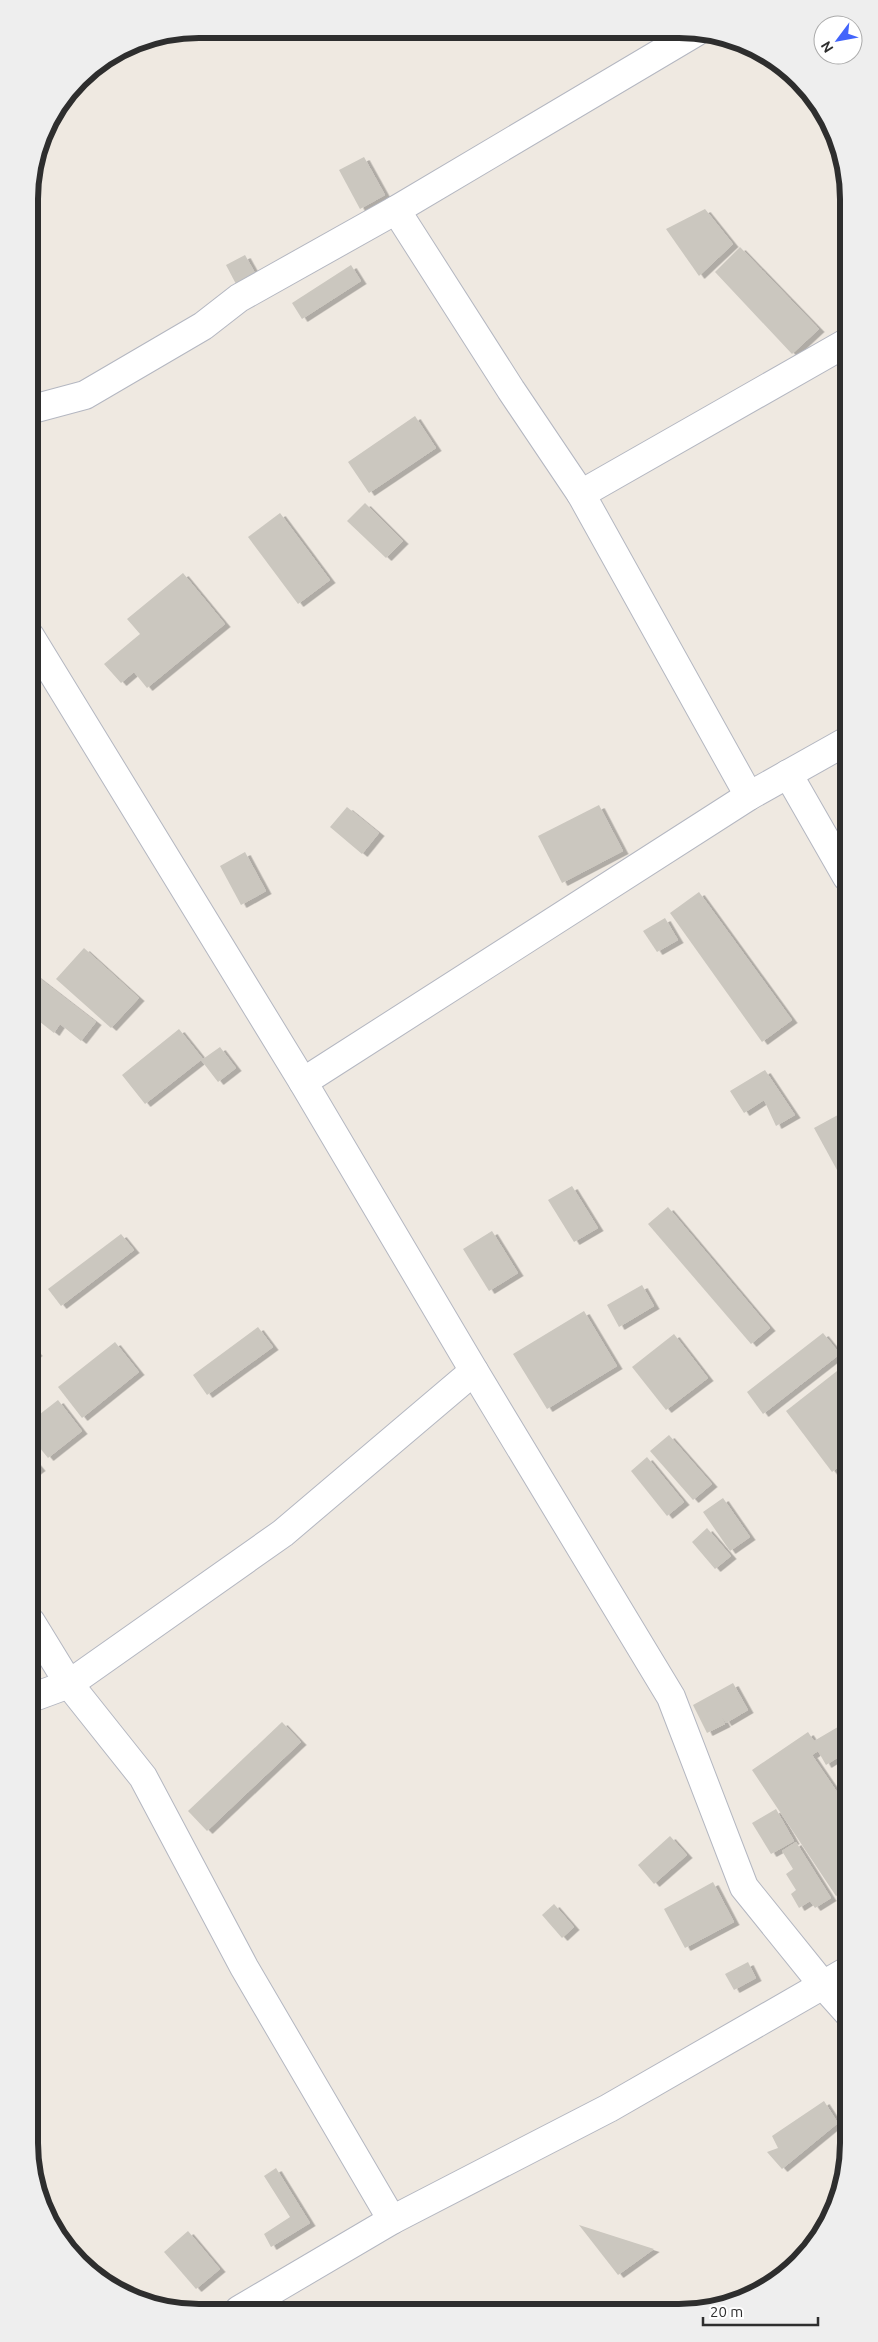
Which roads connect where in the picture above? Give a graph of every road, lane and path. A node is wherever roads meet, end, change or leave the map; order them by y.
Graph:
1 (686, 38) edge
2 (396, 210) junction
3 (840, 346) edge
4 (38, 408) edge
5 (580, 494) junction
6 (38, 649) edge
7 (840, 745) edge
8 (788, 774) junction
9 (750, 796) junction
10 (840, 865) edge
11 (303, 1082) junction
12 (474, 1371) junction
13 (38, 1633) edge
14 (69, 1684) junction
15 (38, 1695) edge
16 (840, 1975) edge
17 (822, 1985) junction
18 (840, 2004) edge
19 (392, 2220) junction
20 (249, 2304) edge

1 - 2 street
2 - 4 street
2 - 5 street
3 - 5 street
5 - 9 street
6 - 11 street
7 - 8 street
8 - 9 street
8 - 10 street
9 - 11 street
11 - 12 street
12 - 14 street
12 - 17 street
13 - 14 street
14 - 15 street
14 - 19 street
16 - 17 street
17 - 18 street
17 - 19 street
19 - 20 street

